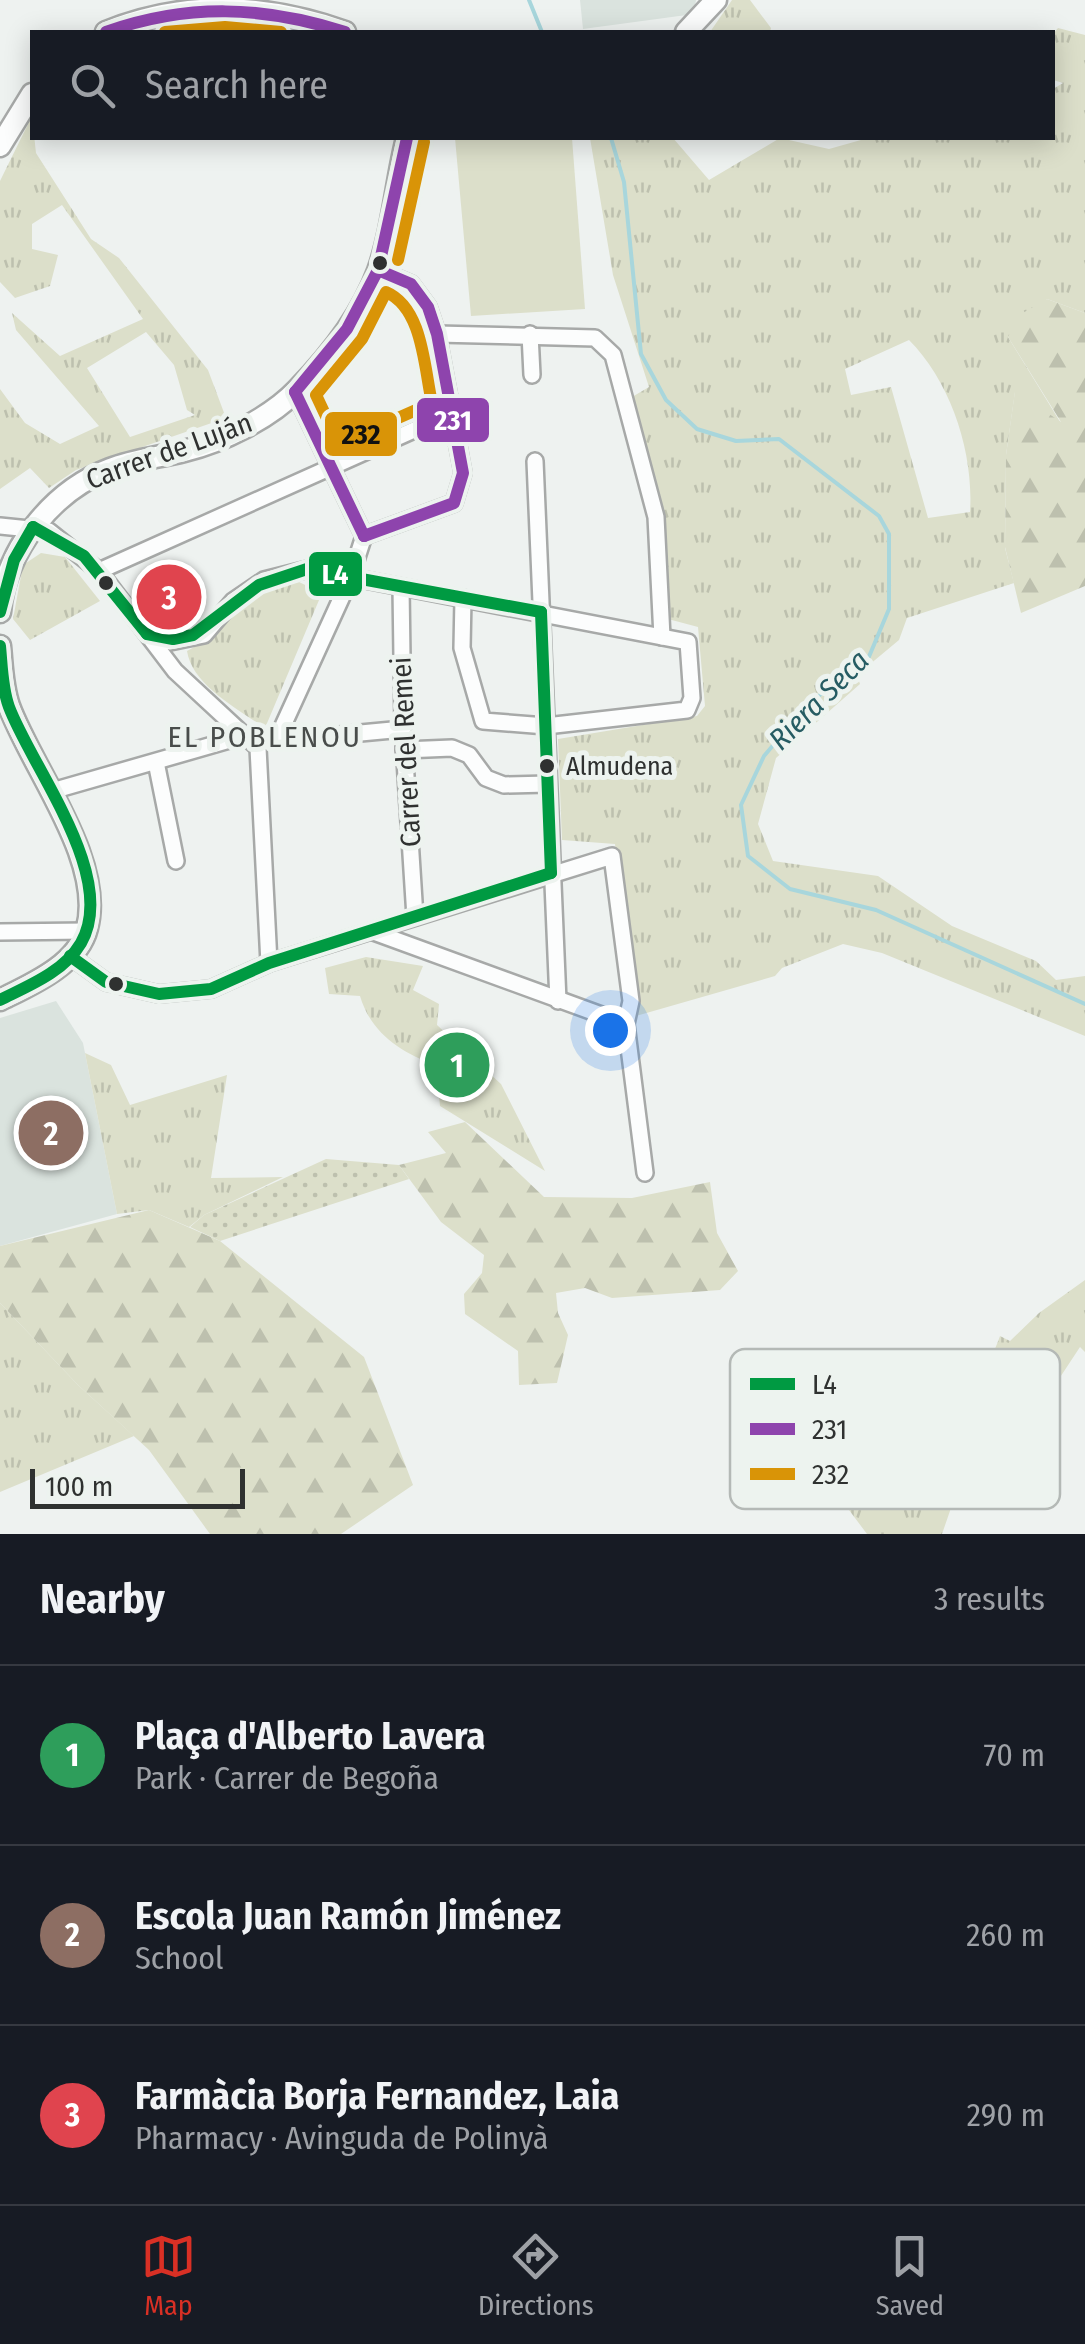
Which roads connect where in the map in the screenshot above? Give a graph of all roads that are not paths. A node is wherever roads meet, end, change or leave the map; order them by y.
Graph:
1 (716, 0) edge
2 (280, 12) junction
3 (111, 30) edge
4 (313, 30) edge
5 (338, 30) edge
6 (688, 30) edge
7 (30, 97) edge
8 (397, 140) edge
9 (406, 140) edge
10 (0, 146) edge
11 (401, 162) junction
12 (378, 270) junction
13 (437, 334) junction
14 (530, 334) junction
15 (532, 375) dead end
16 (295, 392) junction
17 (452, 413) junction
18 (535, 461) dead end
19 (332, 467) junction
20 (0, 526) edge
21 (33, 527) junction
22 (364, 536) junction
23 (100, 571) junction
24 (350, 578) junction
25 (400, 588) junction
26 (463, 598) junction
27 (0, 608) edge
28 (542, 612) junction
29 (147, 634) junction
30 (662, 637) junction
31 (0, 646) edge
32 (3, 699) edge
33 (546, 726) junction
34 (403, 729) junction
35 (247, 734) junction
36 (404, 750) junction
37 (156, 762) junction
38 (548, 784) junction
39 (52, 791) junction
40 (176, 861) dead end
41 (551, 873) junction
42 (415, 917) junction
43 (372, 930) junction
44 (87, 931) junction
45 (0, 932) edge
46 (70, 956) junction
47 (269, 963) junction
48 (0, 1000) edge
49 (558, 1000) junction
50 (626, 1024) junction
51 (644, 1173) dead end

1 - 6 street
2 - 3 street
2 - 4 street
2 - 5 street
7 - 10 street
8 - 11 street
9 - 11 street, Carrer de Luján
11 - 12 street, Carrer de Luján
12 - 13 street
12 - 16 street, Carrer de Luján
13 - 14 street
13 - 17 street
14 - 15 street
14 - 30 street
16 - 19 street
16 - 21 street, Carrer de Luján
17 - 19 street
17 - 22 street
18 - 28 street
19 - 22 street
19 - 23 street
20 - 21 street
21 - 23 street
21 - 27 street, Carrer de Luján
22 - 24 street
23 - 29 street
24 - 25 street
24 - 29 street
24 - 34 street
25 - 26 street
25 - 34 street, Carrer del Remei
26 - 28 street
26 - 33 street
28 - 30 street
28 - 33 street
29 - 35 street
30 - 33 street
31 - 32 street
32 - 39 street
33 - 38 street
34 - 36 street, Carrer del Remei
35 - 37 street
35 - 47 street
36 - 38 street
36 - 42 street, Carrer del Remei
37 - 39 street
37 - 40 street
38 - 41 street
39 - 44 street
41 - 42 street
41 - 49 street
41 - 50 street
42 - 43 street
43 - 47 street
43 - 49 street
44 - 45 street
44 - 46 street
46 - 47 street
46 - 48 street
49 - 50 street
50 - 51 street

